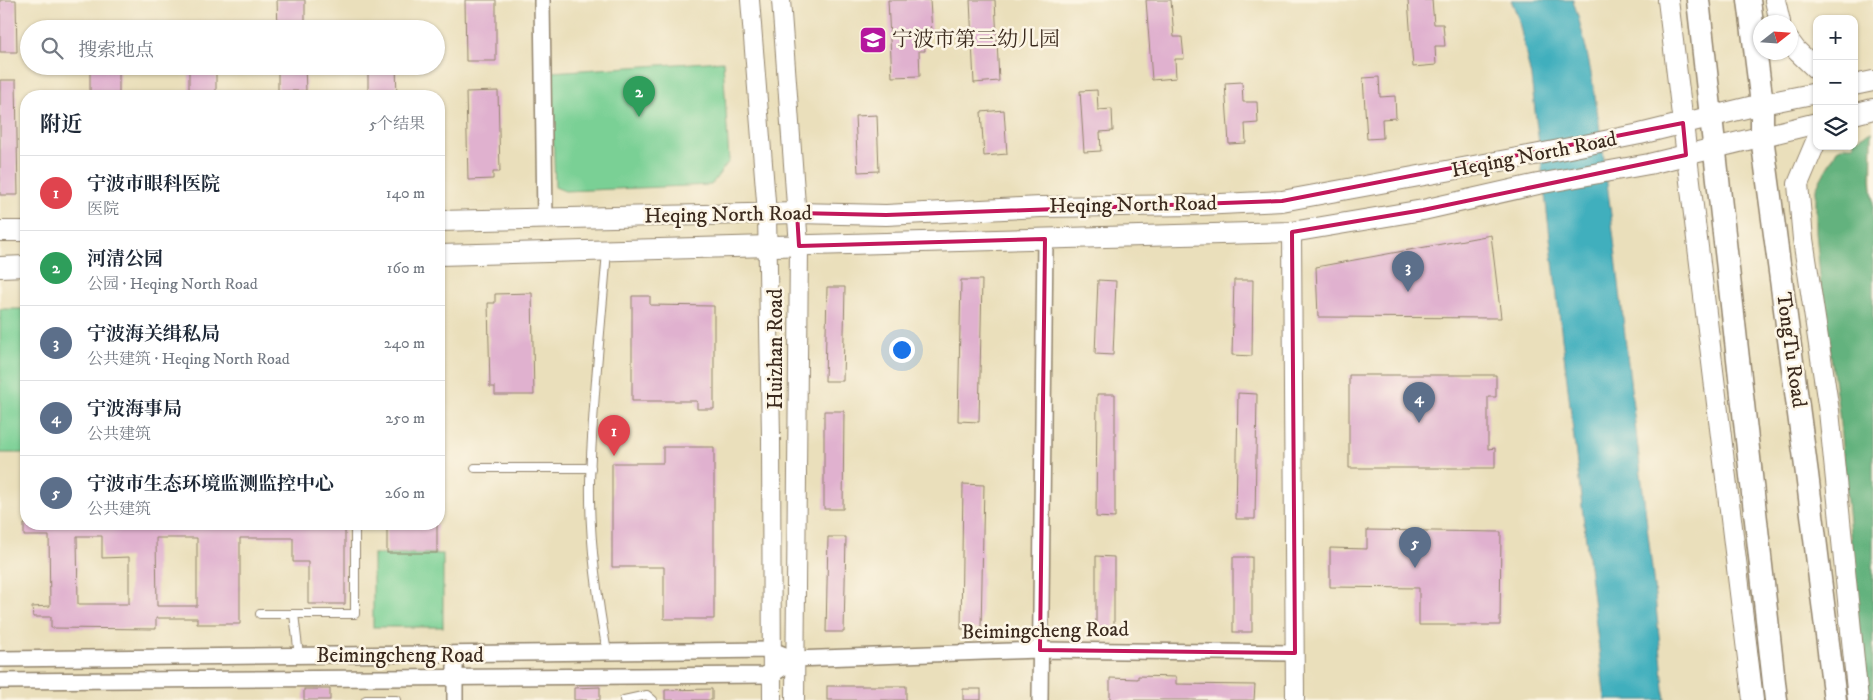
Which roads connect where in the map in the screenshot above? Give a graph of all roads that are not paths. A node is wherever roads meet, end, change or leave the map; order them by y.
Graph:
1 (542, 0) edge
2 (750, 0) edge
3 (781, 0) edge
4 (1668, 0) edge
5 (1698, 0) edge
6 (1750, 0) edge
7 (1775, 0) edge
8 (1778, 15) edge
9 (1798, 52) edge
10 (1813, 66) edge
11 (1873, 81) edge
12 (1858, 84) edge
13 (1813, 93) edge
14 (1762, 104) junction
15 (1873, 110) edge
16 (1858, 113) edge
17 (1710, 117) junction
18 (1684, 123) junction
19 (1813, 124) edge
20 (1762, 137) junction
21 (1714, 148) junction
22 (1813, 148) edge
23 (1686, 155) junction
24 (797, 213) junction
25 (766, 214) junction
26 (545, 219) junction
27 (445, 221) edge
28 (0, 231) edge
29 (20, 231) edge
30 (1292, 232) junction
31 (1045, 239) junction
32 (799, 246) junction
33 (767, 247) junction
34 (607, 251) junction
35 (445, 256) edge
36 (20, 266) edge
37 (0, 267) edge
38 (475, 468) dead end
39 (591, 468) junction
40 (355, 530) edge
41 (260, 614) dead end
42 (294, 614) junction
43 (772, 650) junction
44 (1040, 650) junction
45 (607, 652) junction
46 (1295, 653) junction
47 (455, 655) junction
48 (299, 656) junction
49 (0, 659) edge
50 (795, 659) junction
51 (772, 676) junction
52 (455, 677) junction
53 (0, 681) edge
54 (366, 700) edge
55 (396, 700) edge
56 (455, 700) edge
57 (624, 700) edge
58 (653, 700) edge
59 (772, 700) edge
60 (795, 700) edge
61 (1040, 700) edge
62 (1295, 700) edge
63 (1753, 700) edge
64 (1776, 700) edge
65 (1835, 700) edge
66 (1858, 700) edge

1 - 26 street
2 - 25 street, Huizhan Road
3 - 24 street, Huizhan Road
4 - 18 main road
5 - 17 main road
6 - 14 main road, TongTu Road
7 - 8 main road
9 - 10 main road
11 - 12 main road
13 - 14 main road, Heqing North Road
14 - 17 main road, Heqing North Road
14 - 20 main road, TongTu Road
15 - 16 main road
17 - 18 main road, Heqing North Road
17 - 21 main road
18 - 23 main road
18 - 24 main road, Heqing North Road
19 - 20 main road
20 - 21 main road, Heqing North Road
20 - 65 main road, TongTu Road
21 - 23 main road, Heqing North Road
21 - 64 main road
22 - 66 main road
23 - 30 main road, Heqing North Road
23 - 63 main road
24 - 25 main road, Heqing North Road
24 - 32 street, Huizhan Road
25 - 26 main road, Heqing North Road
25 - 33 street, Huizhan Road
26 - 27 main road, Heqing North Road
28 - 29 main road
30 - 31 main road, Heqing North Road
30 - 46 street
31 - 32 main road, Heqing North Road
31 - 44 street
32 - 33 main road, Heqing North Road
32 - 50 street, Huizhan Road
33 - 34 main road, Heqing North Road
33 - 43 street, Huizhan Road
34 - 35 main road, Heqing North Road
34 - 39 lane
36 - 37 main road
38 - 39 lane
39 - 45 lane
40 - 42 lane
41 - 42 lane
42 - 48 lane
43 - 45 street, Beimingcheng Road
43 - 50 street, Beimingcheng Road
43 - 51 street, Huizhan Road
44 - 46 street, Beimingcheng Road
44 - 50 street, Beimingcheng Road
44 - 61 street
45 - 47 street, Beimingcheng Road
46 - 62 street
47 - 48 street, Beimingcheng Road
47 - 52 street
48 - 49 street, Beimingcheng Road
50 - 51 street
50 - 60 street, Huizhan Road
51 - 52 street, Beimingcheng Road
51 - 59 street, Huizhan Road
52 - 53 street, Beimingcheng Road
52 - 56 street
54 - 55 lane
57 - 58 lane

